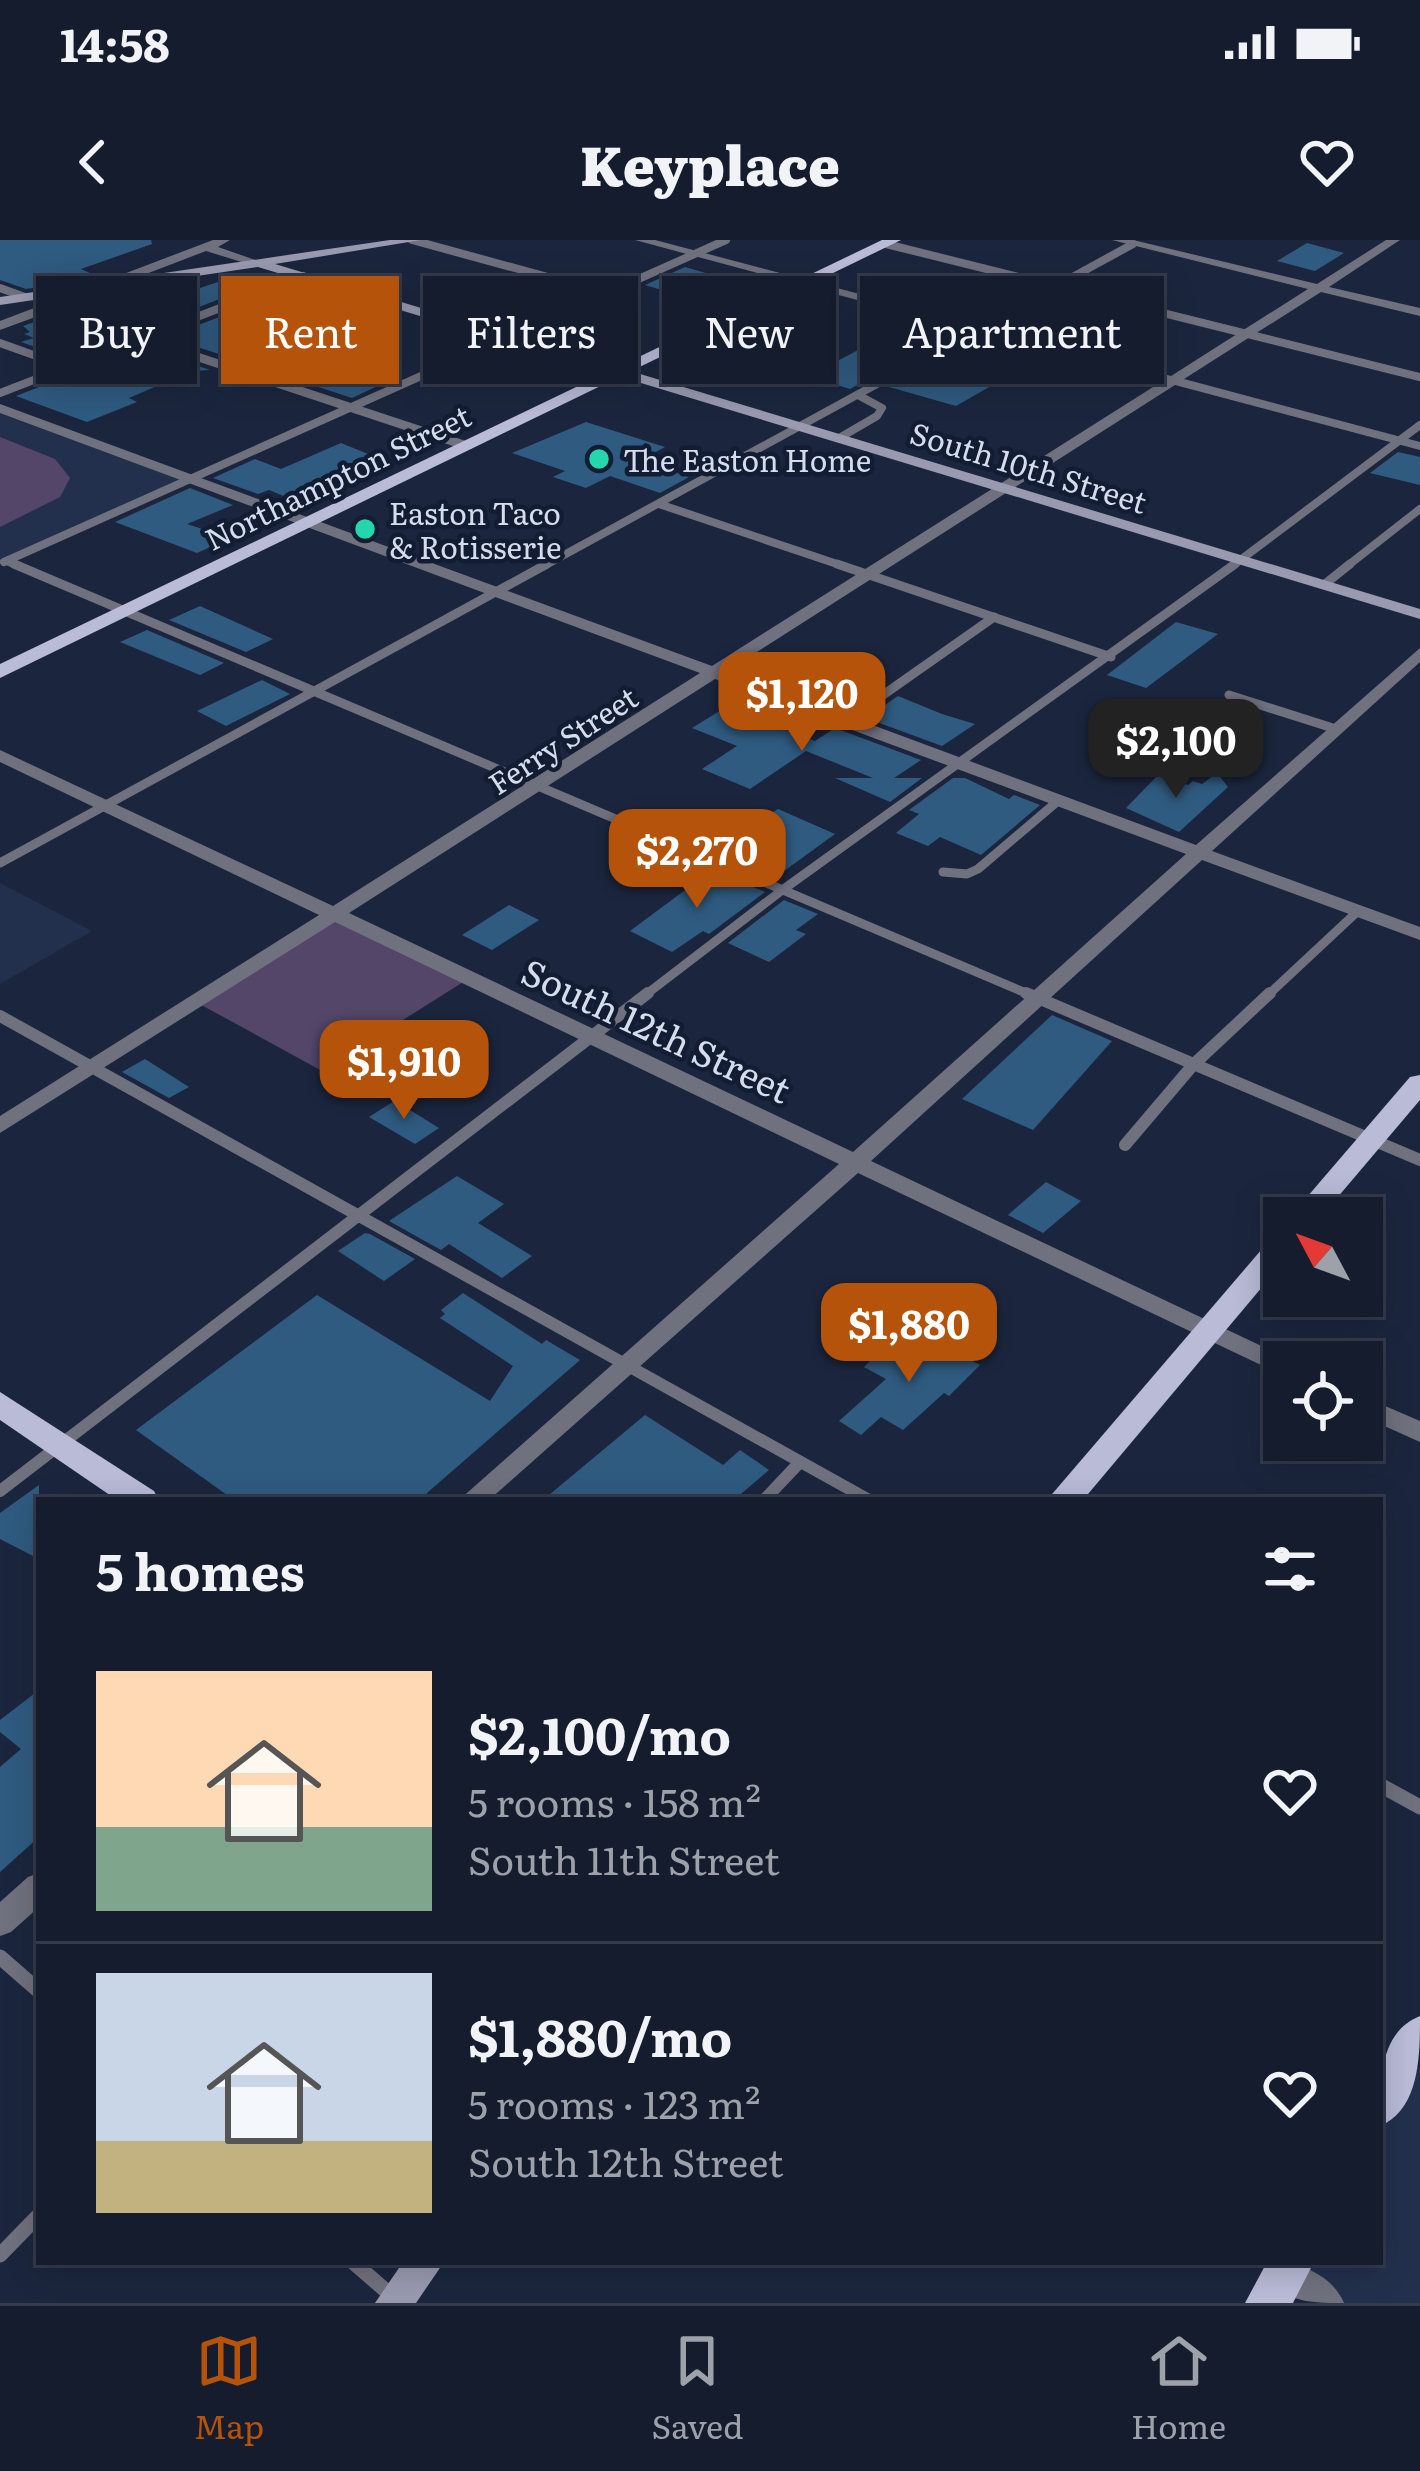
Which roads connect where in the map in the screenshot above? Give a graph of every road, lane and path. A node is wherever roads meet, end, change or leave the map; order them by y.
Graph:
1 (183, 240) edge
2 (224, 240) edge
3 (413, 240) edge
4 (641, 240) edge
5 (726, 240) edge
6 (1196, 240) edge
7 (1394, 240) edge
8 (890, 242) edge
9 (1125, 242) edge
10 (205, 247) junction
11 (1173, 253) junction
12 (694, 254) junction
13 (258, 262) junction
14 (125, 276) edge
15 (165, 276) edge
16 (303, 276) edge
17 (545, 276) edge
18 (775, 276) edge
19 (820, 276) edge
20 (1014, 276) edge
21 (1071, 276) edge
22 (638, 279) edge
23 (0, 288) edge
24 (1319, 288) junction
25 (36, 295) edge
26 (26, 297) junction
27 (0, 301) edge
28 (1420, 312) edge
29 (36, 313) edge
30 (1164, 314) edge
31 (0, 326) edge
32 (1245, 334) junction
33 (0, 343) edge
34 (36, 356) edge
35 (197, 356) edge
36 (423, 375) edge
37 (638, 377) edge
38 (1420, 377) edge
39 (36, 379) edge
40 (1164, 379) edge
41 (1171, 381) junction
42 (596, 384) edge
43 (878, 384) edge
44 (0, 393) edge
45 (858, 395) junction
46 (350, 407) junction
47 (0, 408) edge
48 (1420, 424) edge
49 (802, 425) junction
50 (841, 436) junction
51 (1399, 440) junction
52 (466, 446) junction
53 (1420, 446) edge
54 (191, 478) junction
55 (1008, 488) junction
56 (659, 504) junction
57 (1420, 509) edge
58 (309, 522) junction
59 (1240, 559) junction
60 (4, 562) edge
61 (871, 576) junction
62 (1325, 584) junction
63 (497, 592) junction
64 (122, 613) junction
65 (1420, 614) edge
66 (994, 617) junction
67 (1420, 652) edge
68 (1111, 657) junction
69 (0, 671) edge
70 (717, 673) junction
71 (309, 692) junction
72 (1229, 695) dead end
73 (846, 721) junction
74 (1336, 728) junction
75 (0, 755) edge
76 (963, 764) junction
77 (532, 786) junction
78 (1059, 800) junction
79 (105, 805) junction
80 (1200, 852) junction
81 (0, 862) edge
82 (943, 872) dead end
83 (782, 891) junction
84 (1358, 910) junction
85 (335, 915) junction
86 (1420, 934) edge
87 (1037, 999) junction
88 (0, 1016) edge
89 (593, 1038) junction
90 (1193, 1065) junction
91 (92, 1067) junction
92 (1420, 1083) edge
93 (0, 1126) edge
94 (1371, 1140) junction
95 (1125, 1145) dead end
96 (1420, 1160) edge
97 (855, 1163) junction
98 (1322, 1197) edge
99 (358, 1215) junction
100 (1263, 1267) edge
101 (1208, 1331) junction
102 (1263, 1357) edge
103 (625, 1364) junction
104 (0, 1404) edge
105 (1383, 1415) edge
106 (1420, 1432) edge
107 (60, 1445) junction
108 (800, 1462) junction
109 (0, 1491) edge
110 (138, 1497) edge
111 (475, 1497) edge
112 (767, 1497) edge
113 (863, 1497) edge
114 (1067, 1497) edge
115 (1383, 1787) edge
116 (1420, 1808) edge
117 (36, 1890) edge
118 (0, 1922) edge
119 (0, 1957) edge
120 (36, 1988) edge
121 (1420, 2035) edge
122 (1383, 2101) edge
123 (36, 2218) edge
124 (0, 2254) edge
125 (356, 2265) edge
126 (424, 2265) edge
127 (1278, 2275) edge
128 (396, 2302) edge
129 (1326, 2303) edge

1 - 10 street
2 - 10 street
3 - 13 street
3 - 17 lane
4 - 12 street
5 - 12 lane
6 - 11 street
7 - 24 street, Ferry Street
8 - 19 main road, Northampton Street
8 - 20 lane
9 - 11 street
9 - 21 lane
10 - 13 street
10 - 14 street
11 - 24 street
12 - 18 street
12 - 22 lane
13 - 15 street
13 - 16 street, South 10th Street
23 - 26 lane
24 - 28 street
24 - 32 street, Ferry Street
25 - 26 street
26 - 27 street
29 - 31 street
30 - 32 lane
32 - 38 lane
32 - 41 street, Ferry Street
33 - 34 lane
35 - 46 street
36 - 46 lane
37 - 49 street, South 10th Street
39 - 44 lane
40 - 41 street
41 - 51 street
41 - 55 street, Ferry Street
42 - 52 main road, Northampton Street
43 - 45 lane
45 - 49 lane
45 - 50 lane
46 - 52 street
46 - 54 lane
47 - 54 street
48 - 51 lane
49 - 50 street, South 10th Street
49 - 56 lane
50 - 55 street, South 10th Street
51 - 53 street
51 - 59 lane
52 - 58 main road, Northampton Street
54 - 58 street
54 - 60 lane
55 - 59 street, South 10th Street
55 - 61 street, Ferry Street
56 - 61 lane
56 - 63 lane
57 - 62 lane
58 - 63 street
58 - 64 main road, Northampton Street
59 - 62 street, South 10th Street
59 - 68 lane
60 - 64 lane
61 - 66 lane
61 - 70 street, Ferry Street
62 - 65 street, South 10th Street
63 - 70 street
63 - 71 lane
64 - 69 main road, Northampton Street
64 - 71 lane
66 - 68 lane
66 - 73 lane
67 - 74 street
68 - 76 lane
70 - 73 street
70 - 77 street, Ferry Street
71 - 77 lane
71 - 79 lane
72 - 74 lane
73 - 76 street
74 - 80 street
75 - 79 street, South 12th Street
76 - 78 street
76 - 83 lane
77 - 83 lane
77 - 85 street, Ferry Street
78 - 80 street
78 - 82 lane
79 - 81 lane
79 - 85 street, South 12th Street
80 - 84 street
80 - 87 street
83 - 87 lane
83 - 89 lane
84 - 86 street
84 - 90 lane
85 - 89 street, South 12th Street
85 - 91 street, Ferry Street
87 - 90 lane
87 - 97 street
88 - 91 lane
89 - 97 street, South 12th Street
89 - 99 lane
90 - 94 lane
90 - 95 lane
91 - 93 street, Ferry Street
91 - 99 lane
92 - 94 main road
94 - 96 lane
94 - 98 main road
97 - 101 street, South 12th Street
97 - 103 street
99 - 103 lane
99 - 107 lane
100 - 101 main road
101 - 102 street, South 12th Street
101 - 114 main road
103 - 108 lane
103 - 111 street
104 - 107 main road
105 - 106 street
107 - 109 lane
107 - 110 main road
108 - 112 lane
108 - 113 lane
115 - 116 lane
117 - 118 street
119 - 120 lane
121 - 122 main road
123 - 124 lane
125 - 128 lane
126 - 128 street
127 - 129 street

